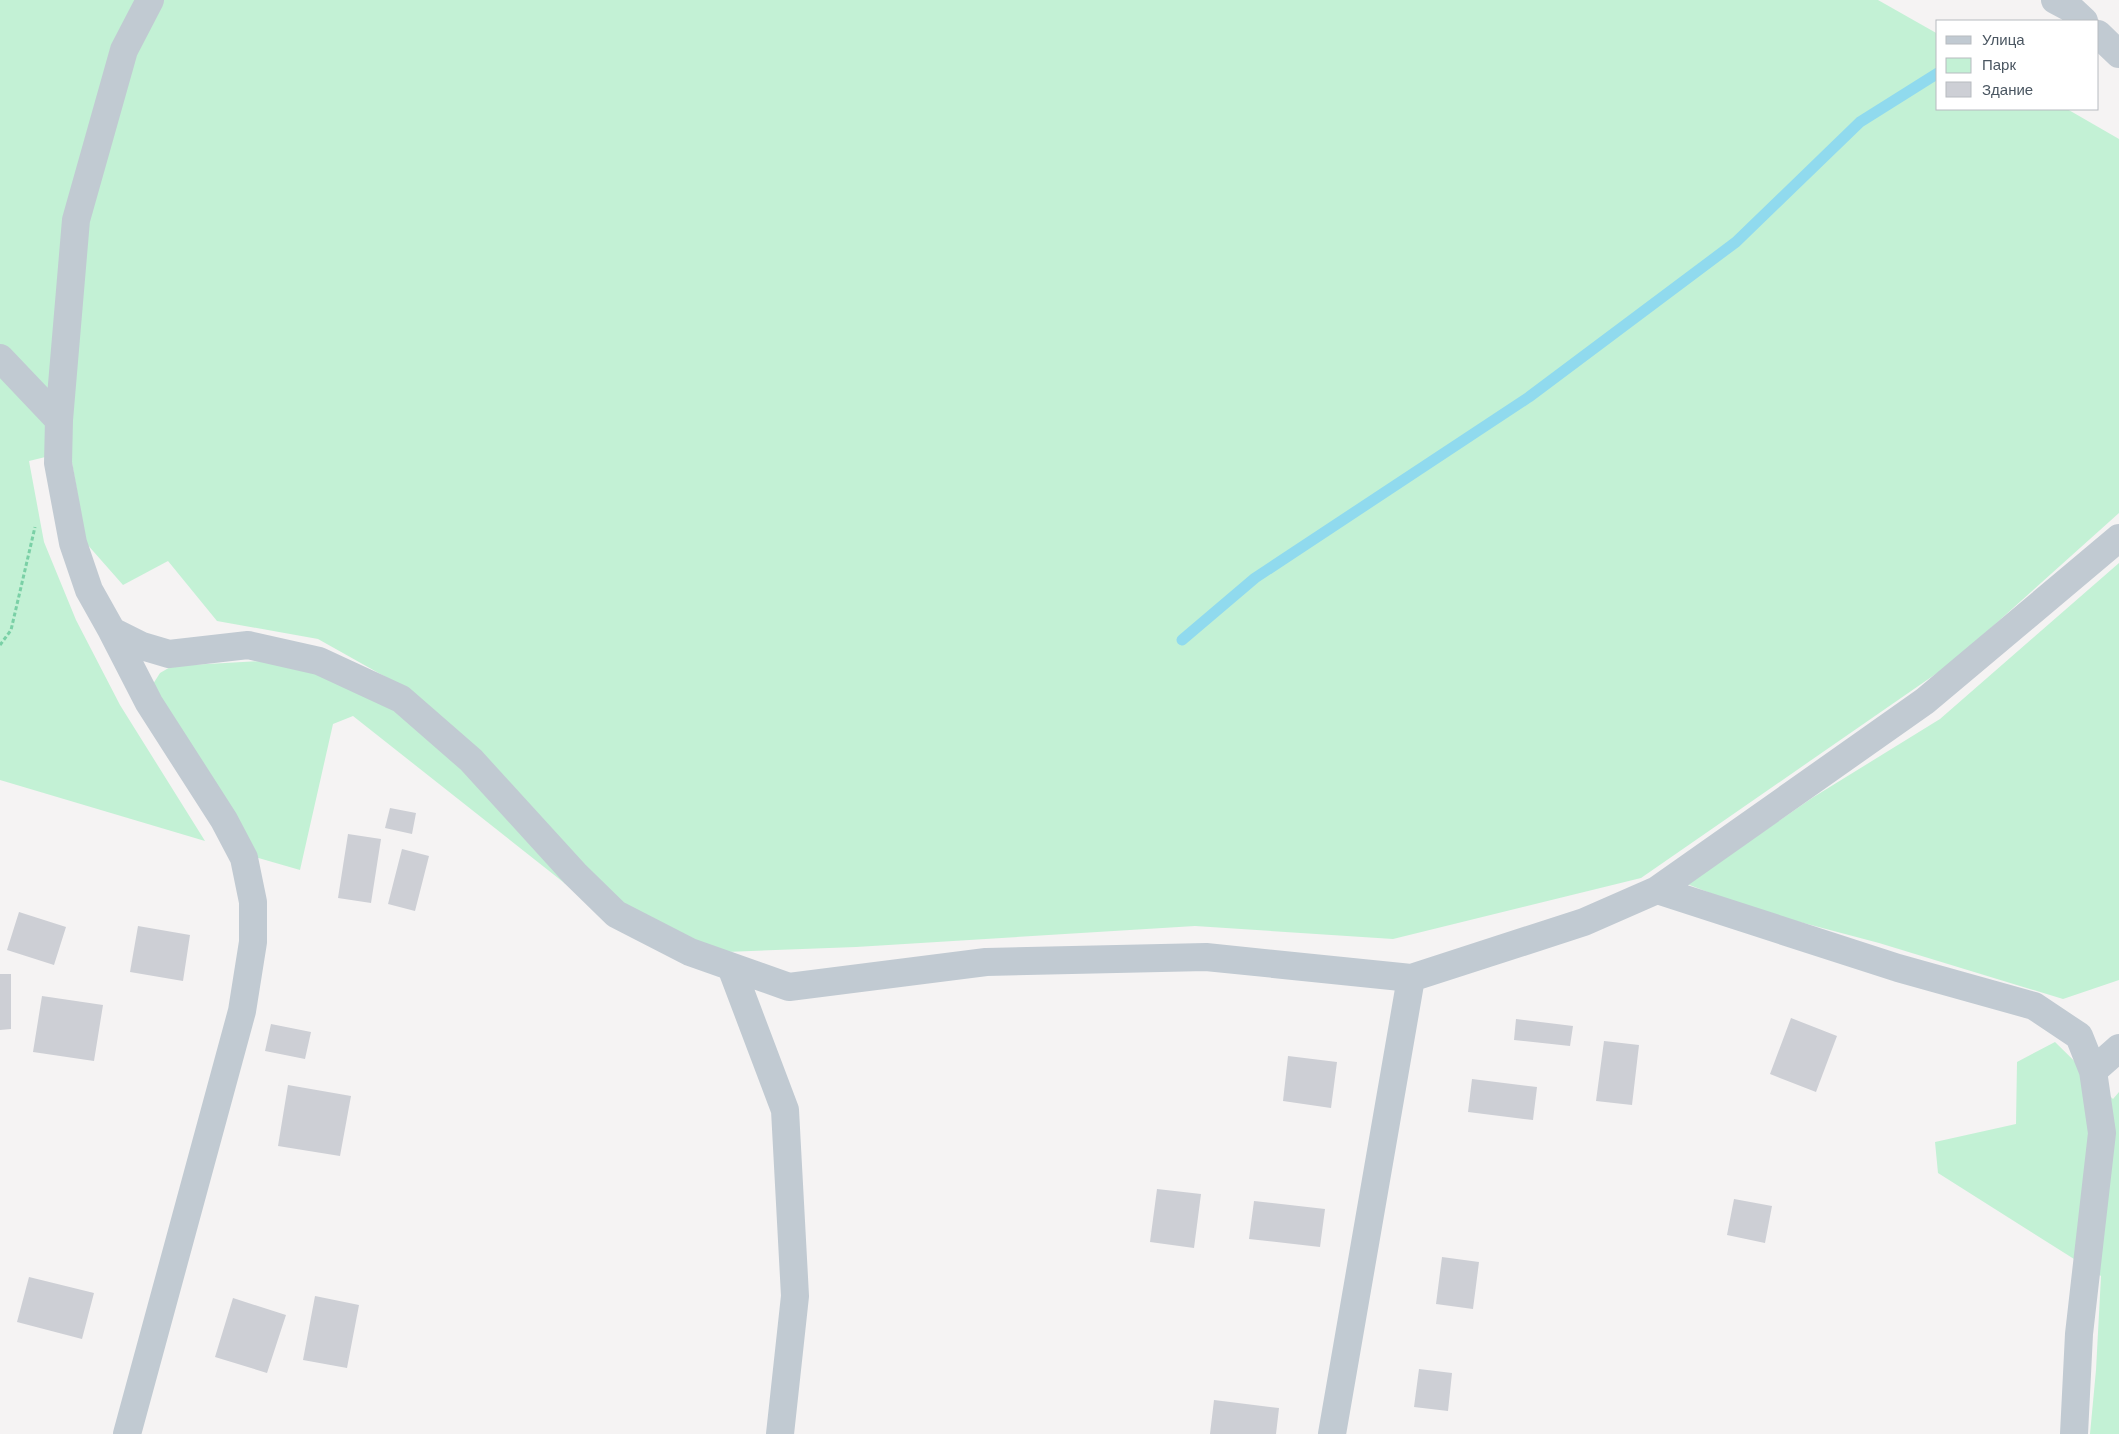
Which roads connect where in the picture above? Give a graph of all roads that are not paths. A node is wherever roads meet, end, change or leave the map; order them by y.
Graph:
1 (132, 0) edge
2 (150, 0) edge
3 (2055, 0) edge
4 (2083, 20) edge
5 (2099, 35) edge
6 (124, 50) junction
7 (2119, 54) edge
8 (0, 358) edge
9 (60, 420) junction
10 (2119, 538) edge
11 (112, 631) junction
12 (1657, 890) junction
13 (731, 967) junction
14 (1411, 978) junction
15 (2119, 1048) edge
16 (2093, 1071) junction
17 (128, 1434) edge
18 (780, 1434) edge
19 (1332, 1434) edge
20 (2074, 1434) edge

1 - 6 street
2 - 6 street
3 - 4 street
5 - 7 street
6 - 9 street
8 - 9 street
9 - 11 street
10 - 12 street
11 - 13 street
11 - 17 street
12 - 14 street
12 - 16 street
13 - 14 street
13 - 18 street
14 - 19 street
15 - 16 street
16 - 20 street

